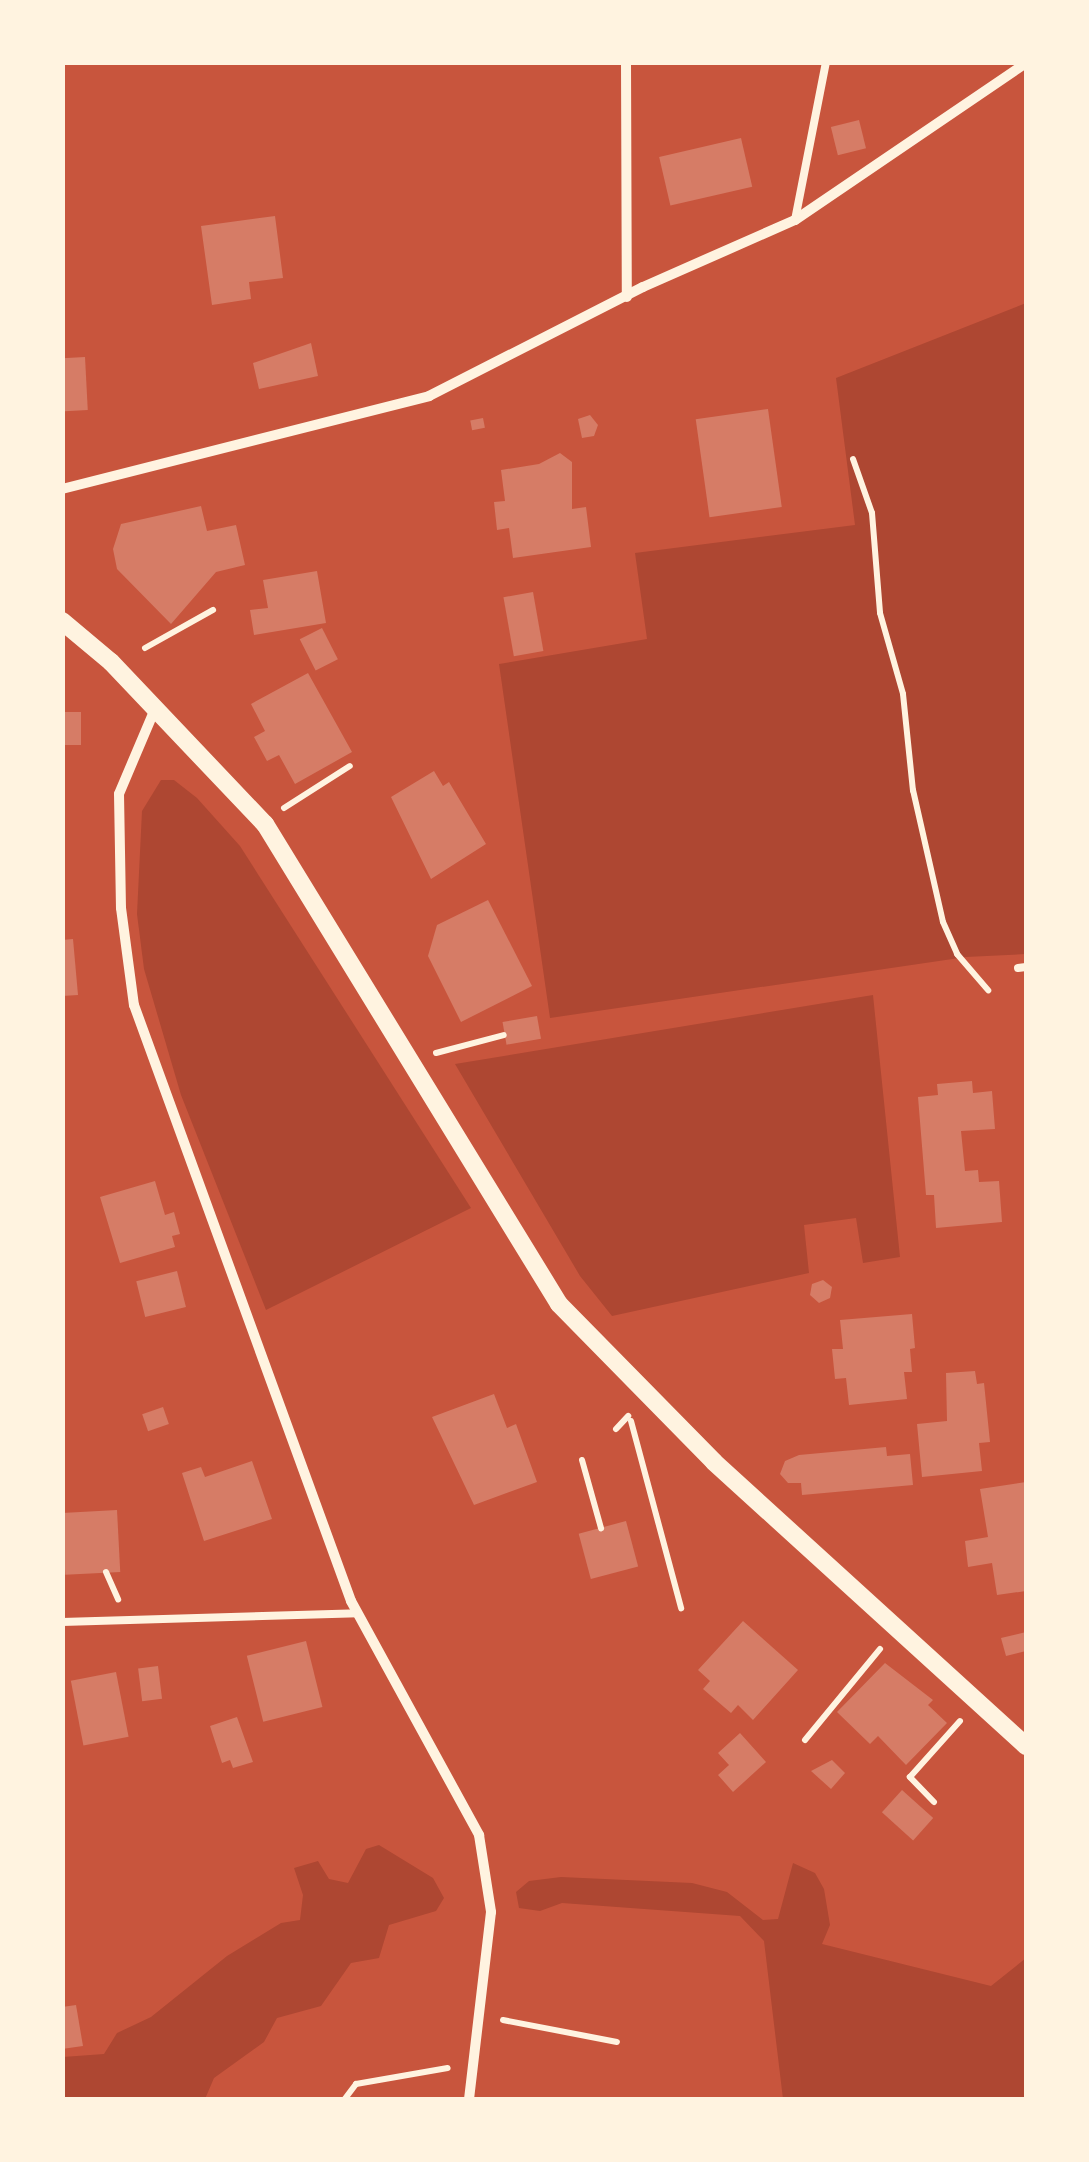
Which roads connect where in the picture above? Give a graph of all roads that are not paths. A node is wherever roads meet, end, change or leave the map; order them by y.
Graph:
1 (626, 62) edge
2 (826, 62) edge
3 (1026, 63) edge
4 (795, 220) junction
5 (627, 297) junction
6 (62, 489) edge
7 (62, 621) edge
8 (156, 709) junction
9 (358, 1613) junction
10 (62, 1622) edge
11 (1026, 1746) edge
12 (469, 2100) edge

1 - 5 street
2 - 4 lane
3 - 4 street
4 - 5 street
5 - 6 street
7 - 8 street
8 - 9 street
8 - 11 street
9 - 10 lane
9 - 12 street

